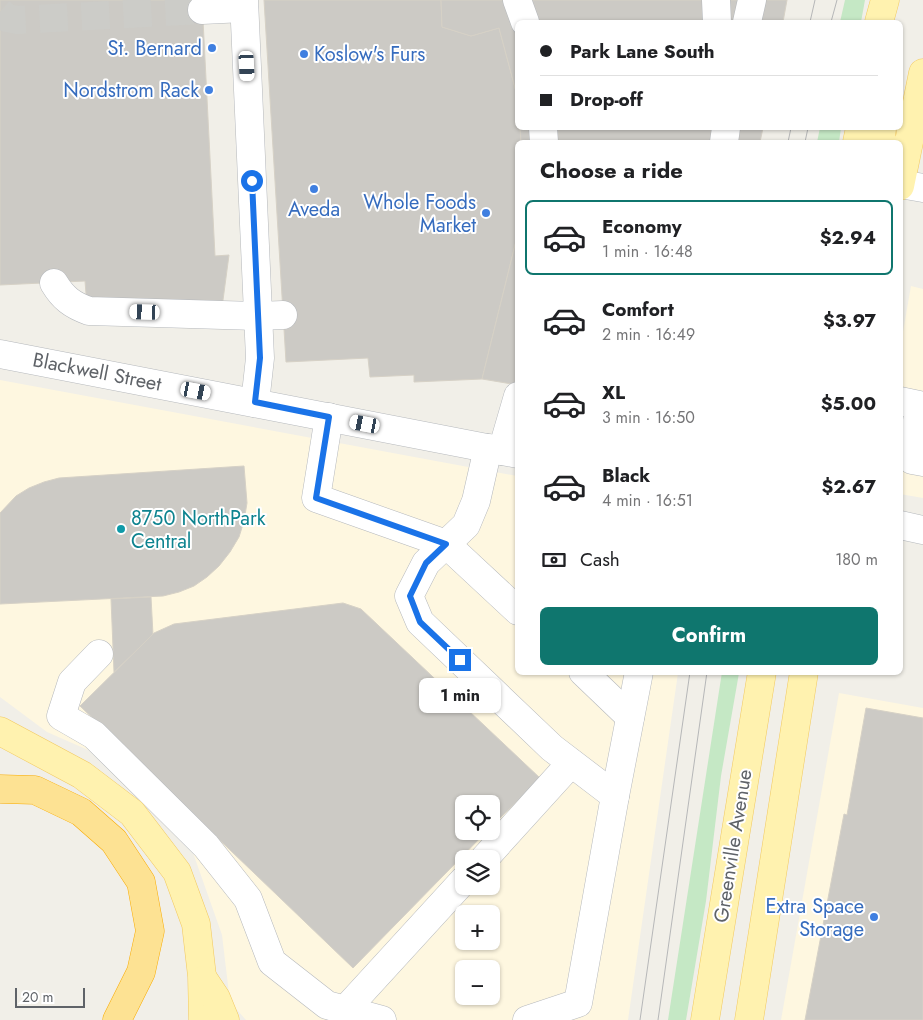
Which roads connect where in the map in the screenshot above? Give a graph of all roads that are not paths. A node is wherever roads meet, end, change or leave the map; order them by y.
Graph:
1 (517, 0) edge
2 (716, 0) edge
3 (752, 0) edge
4 (244, 4) edge
5 (202, 10) tunnel mouth
6 (524, 20) edge
7 (717, 20) edge
8 (747, 20) edge
9 (923, 74) edge
10 (903, 170) edge
11 (903, 185) edge
12 (923, 188) edge
13 (54, 283) dead end
14 (271, 315) junction
15 (0, 354) edge
16 (914, 399) edge
17 (255, 402) junction
18 (515, 409) edge
19 (329, 417) junction
20 (506, 448) edge
21 (923, 462) edge
22 (903, 526) edge
23 (923, 530) edge
24 (446, 544) junction
25 (515, 608) edge
26 (99, 654) dead end
27 (586, 675) edge
28 (638, 675) edge
29 (762, 675) edge
30 (804, 675) edge
31 (630, 717) junction
32 (0, 730) edge
33 (572, 763) junction
34 (0, 789) edge
35 (615, 796) junction
36 (485, 850) edge
37 (455, 886) edge
38 (202, 976) junction
39 (345, 1010) junction
40 (116, 1020) edge
41 (203, 1020) edge
42 (226, 1020) edge
43 (382, 1020) edge
44 (528, 1020) edge
45 (704, 1020) edge
46 (749, 1020) edge

1 - 6 street
2 - 7 street
3 - 8 street
4 - 5 street
4 - 14 street
9 - 10 main road
11 - 12 street
13 - 14 street
14 - 17 street
15 - 17 street, Blackwell Street
16 - 21 street
17 - 19 street, Blackwell Street
18 - 20 street
19 - 20 street, Blackwell Street
19 - 24 street
20 - 24 street
22 - 23 street
24 - 25 street
24 - 33 street
26 - 39 street
27 - 31 street
28 - 31 street
29 - 45 main road, Greenville Avenue
30 - 46 main road
31 - 35 street
32 - 38 main road
33 - 35 street
33 - 36 street
34 - 40 highway
35 - 44 street
37 - 39 street
38 - 41 main road
38 - 42 main road
39 - 43 street

